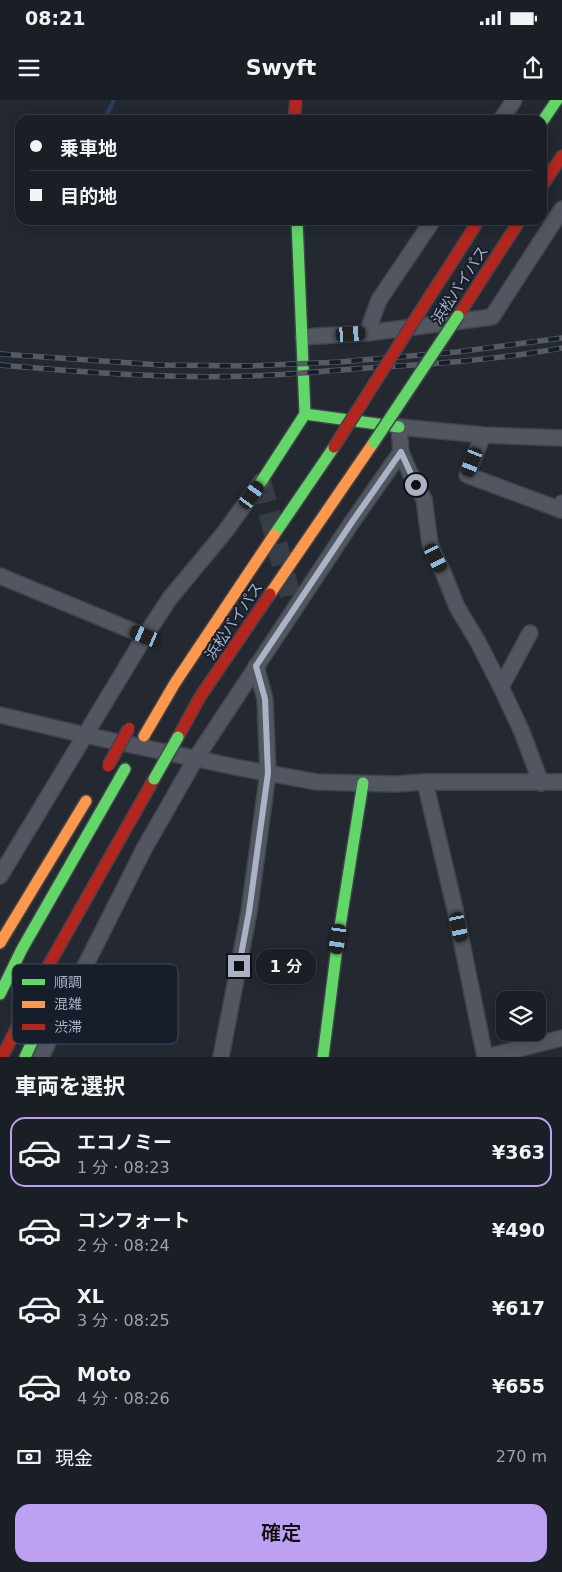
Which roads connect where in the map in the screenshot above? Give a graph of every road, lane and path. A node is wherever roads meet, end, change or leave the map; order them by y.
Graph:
1 (296, 100) edge
2 (514, 100) edge
3 (557, 100) edge
4 (294, 115) edge
5 (504, 115) edge
6 (547, 115) edge
7 (562, 156) edge
8 (547, 178) edge
9 (562, 209) edge
10 (297, 225) edge
11 (430, 225) edge
12 (476, 225) edge
13 (517, 225) edge
14 (367, 334) junction
15 (304, 337) junction
16 (306, 414) junction
17 (399, 427) junction
18 (483, 435) junction
19 (562, 438) edge
20 (401, 452) junction
21 (261, 482) joint
22 (562, 503) edge
23 (0, 576) edge
24 (530, 633) dead end
25 (145, 636) junction
26 (256, 666) junction
27 (175, 683) junction
28 (501, 687) junction
29 (0, 715) edge
30 (85, 735) junction
31 (196, 758) junction
32 (105, 770) dead end
33 (268, 773) junction
34 (159, 779) junction
35 (425, 782) junction
36 (562, 782) edge
37 (363, 783) junction
38 (542, 783) junction
39 (92, 791) dead end
40 (147, 814) dead end
41 (0, 876) edge
42 (0, 942) edge
43 (15, 964) edge
44 (49, 964) edge
45 (87, 964) edge
46 (12, 969) edge
47 (0, 994) edge
48 (12, 1037) edge
49 (562, 1038) edge
50 (31, 1044) edge
51 (47, 1044) edge
52 (2, 1057) edge
53 (25, 1057) edge
54 (41, 1057) edge
55 (221, 1057) edge
56 (323, 1057) edge
57 (486, 1057) edge

1 - 4 main road
2 - 5 street
3 - 6 main road
7 - 8 main road
9 - 14 street
10 - 15 main road
11 - 14 street
12 - 27 main road, 浜松バイパス, bridge
13 - 34 main road, 浜松バイパス, bridge
14 - 15 street
15 - 16 main road
16 - 17 main road
16 - 21 main road
17 - 18 street
17 - 20 street
18 - 19 street
18 - 22 street
20 - 26 street
20 - 28 street
21 - 25 street
23 - 25 street
24 - 28 street
25 - 30 street
26 - 31 street
26 - 33 street
27 - 32 main road, bridge
27 - 43 main road, 浜松バイパス
28 - 38 street
29 - 30 street
30 - 31 street
30 - 41 street
31 - 33 street
31 - 45 street
33 - 37 street
33 - 55 street
34 - 40 main road
34 - 44 main road
35 - 37 street
35 - 38 street
35 - 57 street
36 - 38 street
37 - 56 main road
39 - 42 main road
46 - 47 main road, 浜松バイパス
48 - 52 main road
49 - 57 street
50 - 53 main road
51 - 54 street

